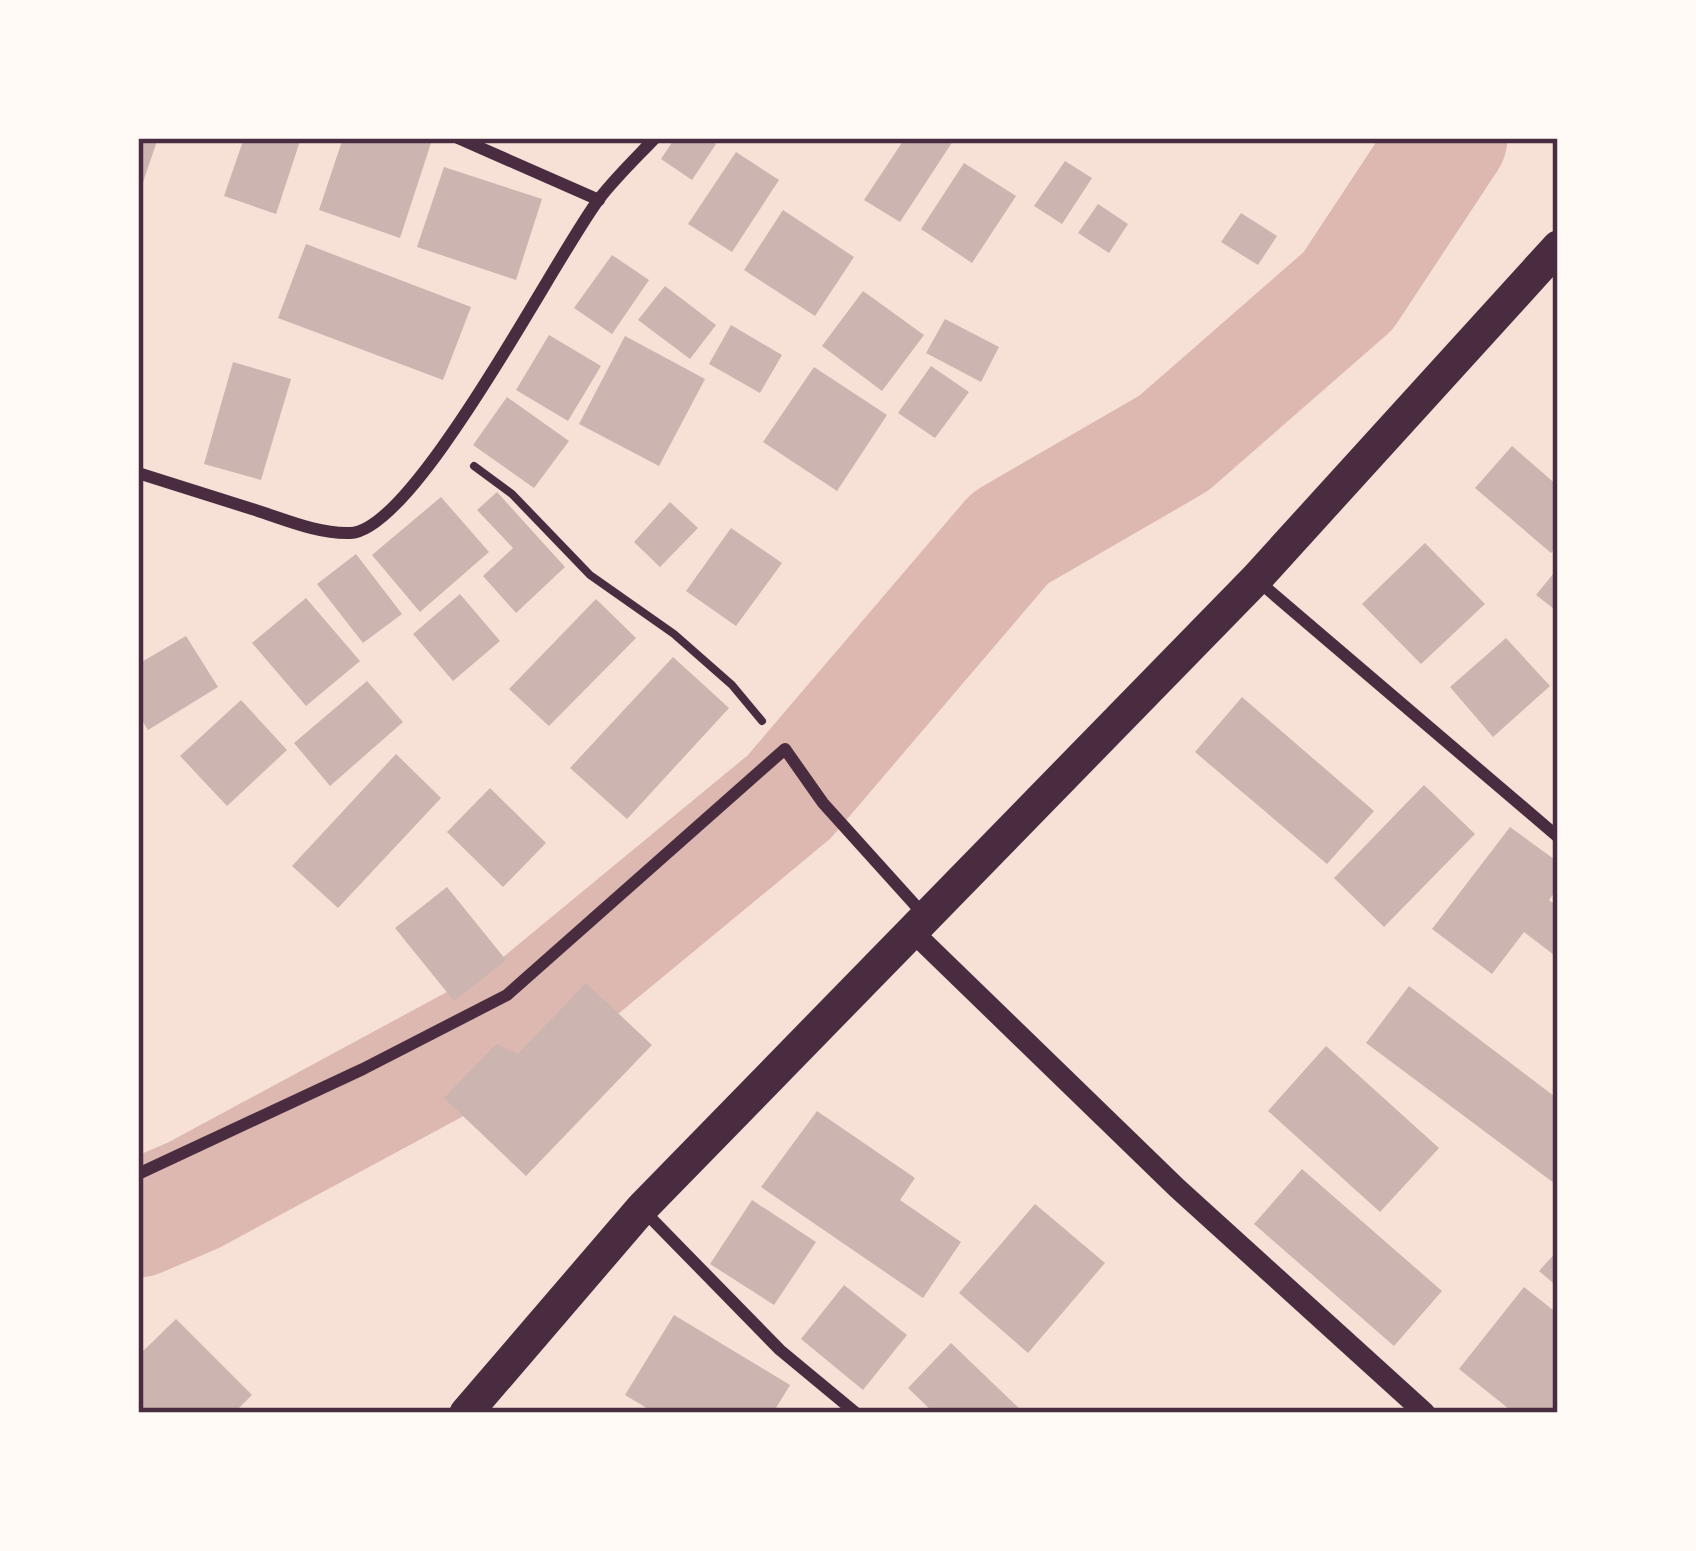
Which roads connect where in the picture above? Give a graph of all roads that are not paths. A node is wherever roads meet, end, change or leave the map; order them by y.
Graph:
1 (458, 138) edge
2 (655, 138) edge
3 (598, 200) junction
4 (1558, 247) edge
5 (138, 473) edge
6 (1256, 579) junction
7 (1558, 837) edge
8 (919, 924) junction
9 (138, 1174) edge
10 (642, 1208) junction
11 (466, 1413) edge
12 (856, 1413) edge
13 (1425, 1413) edge

1 - 3 street
2 - 3 street
3 - 5 street
4 - 6 highway
6 - 7 street
6 - 8 highway
8 - 9 street
8 - 10 highway
8 - 13 street
10 - 11 highway
10 - 12 street

